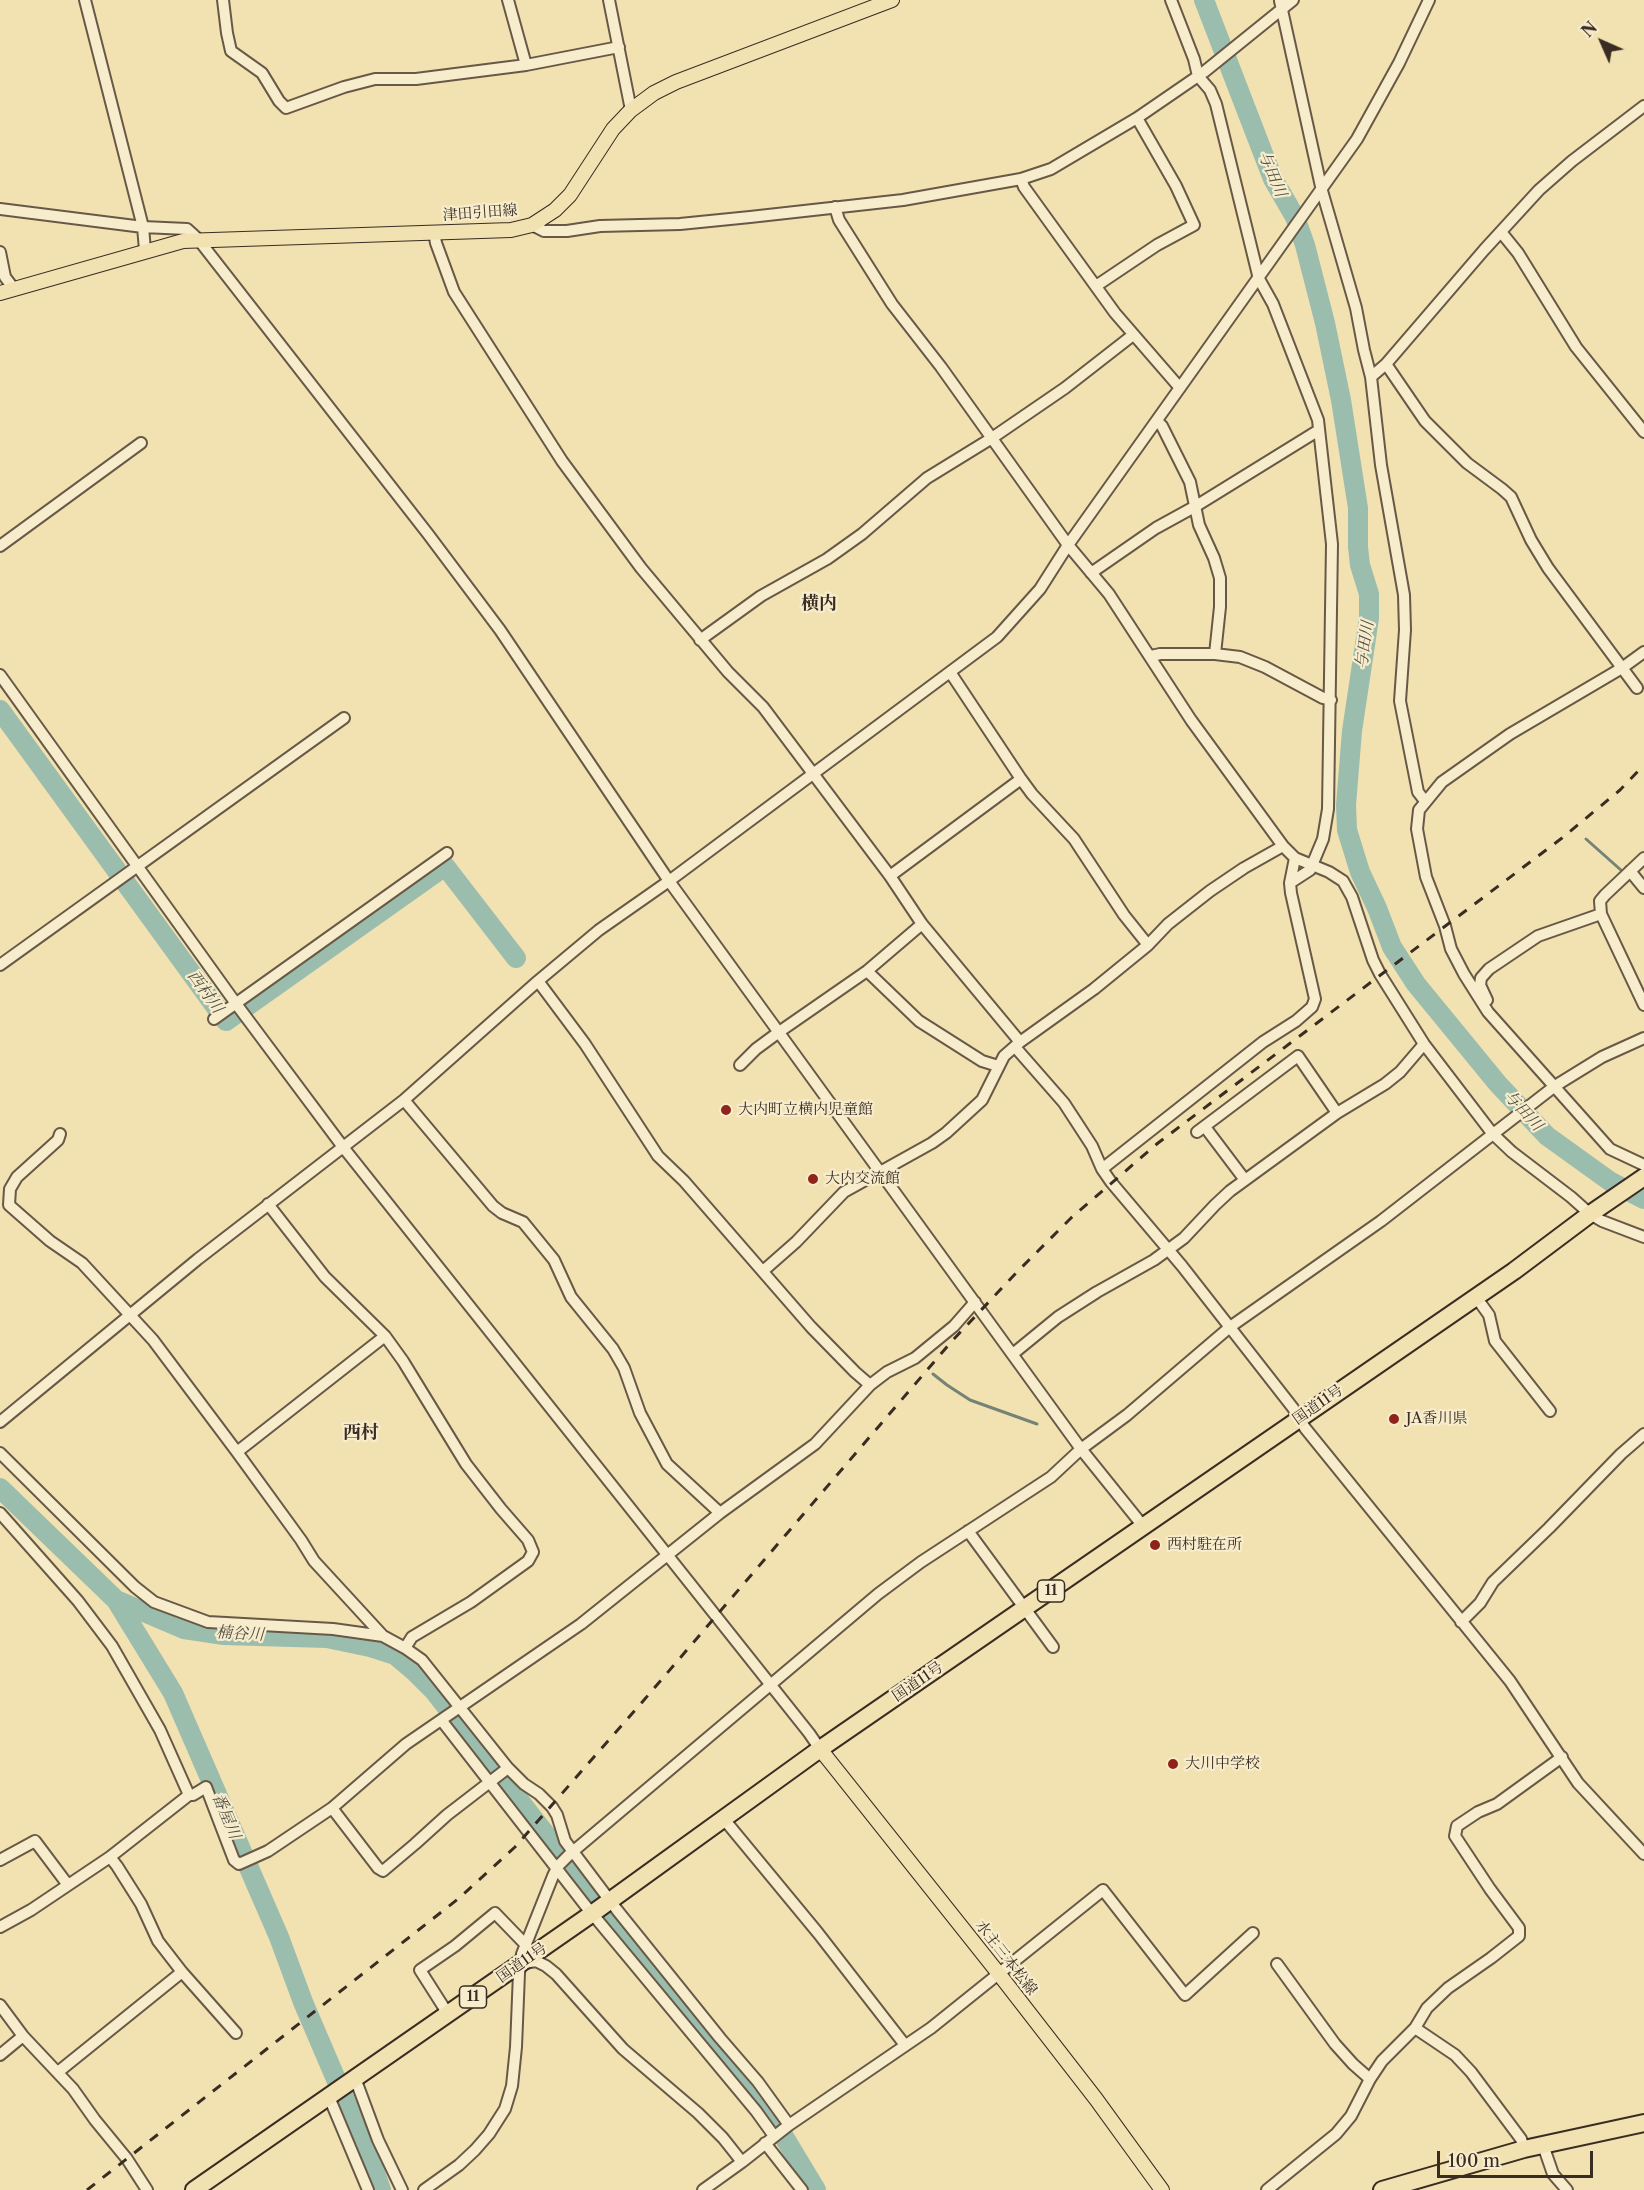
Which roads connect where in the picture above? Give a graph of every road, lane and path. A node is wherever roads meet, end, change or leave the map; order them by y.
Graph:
1 (85, 0) edge
2 (223, 0) edge
3 (508, 0) edge
4 (609, 0) edge
5 (892, 0) edge
6 (1171, 0) edge
7 (1293, 0) edge
8 (1429, 0) edge
9 (1280, 6) edge
10 (619, 47) junction
11 (526, 65) junction
12 (1201, 74) junction
13 (1644, 106) edge
14 (631, 110) junction
15 (1137, 118) junction
16 (1021, 179) junction
17 (1319, 194) junction
18 (835, 207) junction
19 (0, 209) edge
20 (532, 225) junction
21 (143, 227) junction
22 (434, 232) junction
23 (1501, 232) junction
24 (198, 239) junction
25 (145, 250) junction
26 (0, 252) edge
27 (1259, 279) junction
28 (1096, 286) junction
29 (7, 291) edge
30 (1133, 335) junction
31 (1386, 364) junction
32 (1371, 377) junction
33 (1180, 388) junction
34 (1157, 421) junction
35 (1319, 430) junction
36 (1644, 432) edge
37 (992, 438) junction
38 (141, 443) dead end
39 (1196, 506) junction
40 (1068, 545) junction
41 (0, 546) edge
42 (1091, 573) junction
43 (700, 640) junction
44 (1644, 652) edge
45 (1215, 654) junction
46 (1151, 656) junction
47 (1622, 668) junction
48 (950, 672) junction
49 (0, 675) edge
50 (1637, 688) dead end
51 (1331, 700) junction
52 (344, 718) dead end
53 (812, 774) junction
54 (1021, 779) junction
55 (1425, 801) junction
56 (1283, 846) junction
57 (447, 853) dead end
58 (1295, 858) junction
59 (1644, 858) edge
60 (1312, 865) junction
61 (137, 867) junction
62 (1630, 871) junction
63 (890, 876) junction
64 (669, 881) junction
65 (1290, 883) junction
66 (1644, 888) edge
67 (1601, 914) junction
68 (922, 924) junction
69 (1148, 945) junction
70 (0, 965) edge
71 (867, 970) junction
72 (538, 981) junction
73 (237, 1005) junction
74 (1644, 1005) edge
75 (1488, 1012) junction
76 (214, 1019) dead end
77 (778, 1032) junction
78 (1644, 1038) edge
79 (1424, 1044) junction
80 (1017, 1045) junction
81 (740, 1065) dead end
82 (998, 1066) junction
83 (1553, 1088) junction
84 (404, 1100) junction
85 (1337, 1113) junction
86 (1496, 1131) junction
87 (60, 1134) dead end
88 (343, 1147) junction
89 (1644, 1165) edge
90 (1102, 1169) junction
91 (879, 1171) junction
92 (1644, 1177) edge
93 (1245, 1180) junction
94 (268, 1204) junction
95 (1590, 1214) junction
96 (1643, 1238) edge
97 (1168, 1250) junction
98 (763, 1271) junction
99 (1476, 1296) junction
100 (975, 1302) junction
101 (129, 1315) junction
102 (1230, 1327) junction
103 (385, 1336) junction
104 (1014, 1353) junction
105 (870, 1385) junction
106 (1550, 1411) dead end
107 (1299, 1418) junction
108 (0, 1422) edge
109 (1644, 1434) edge
110 (1082, 1449) junction
111 (237, 1452) junction
112 (0, 1453) edge
113 (0, 1513) edge
114 (720, 1514) junction
115 (1143, 1526) junction
116 (968, 1531) junction
117 (666, 1556) junction
118 (1024, 1610) junction
119 (1461, 1622) junction
120 (383, 1636) junction
121 (1053, 1647) dead end
122 (405, 1648) junction
123 (771, 1686) junction
124 (461, 1707) junction
125 (442, 1721) junction
126 (819, 1749) junction
127 (1562, 1757) junction
128 (508, 1768) junction
129 (489, 1782) junction
130 (189, 1795) junction
131 (332, 1808) junction
132 (723, 1818) junction
133 (572, 1853) junction
134 (1644, 1854) edge
135 (110, 1857) junction
136 (0, 1860) edge
137 (558, 1867) junction
138 (68, 1885) junction
139 (602, 1907) junction
140 (0, 1927) edge
141 (1253, 1933) dead end
142 (525, 1944) junction
143 (521, 1963) junction
144 (1277, 1964) dead end
145 (182, 1972) junction
146 (999, 1974) junction
147 (0, 2005) edge
148 (448, 2014) junction
149 (1415, 2028) junction
150 (236, 2033) dead end
151 (23, 2036) junction
152 (905, 2044) junction
153 (0, 2055) edge
154 (58, 2072) junction
155 (1370, 2079) junction
156 (352, 2080) junction
157 (332, 2095) junction
158 (1644, 2123) edge
159 (788, 2126) junction
160 (772, 2138) junction
161 (1542, 2145) junction
162 (1524, 2149) junction
163 (742, 2162) junction
164 (147, 2190) edge
165 (194, 2190) edge
166 (368, 2190) edge
167 (402, 2190) edge
168 (423, 2190) edge
169 (703, 2190) edge
170 (802, 2190) edge
171 (1162, 2190) edge
172 (1267, 2190) edge
173 (1382, 2190) edge
174 (1567, 2190) edge

1 - 21 street
2 - 11 street
3 - 11 street
4 - 10 street
5 - 14 main road, 津田引田線
6 - 12 street
7 - 9 street
8 - 17 street
9 - 12 street
9 - 17 street
10 - 11 street
10 - 14 street
12 - 15 street
12 - 27 street
13 - 23 street
14 - 20 main road, 津田引田線
15 - 16 street
15 - 28 street
16 - 18 street
16 - 28 street
17 - 27 street
17 - 32 street
18 - 20 street
18 - 37 street
19 - 21 street
20 - 22 main road, 津田引田線
21 - 24 street
21 - 25 street
22 - 24 main road, 津田引田線
22 - 43 street
23 - 31 street
23 - 36 street
24 - 25 main road, 津田引田線
24 - 64 street
25 - 29 main road, 津田引田線
26 - 29 street
27 - 33 street
27 - 35 street
28 - 30 street
30 - 33 street
30 - 37 street
31 - 32 street
31 - 47 street
32 - 55 street
33 - 34 street
34 - 39 street
34 - 40 street
35 - 39 street
35 - 51 street
37 - 40 street
37 - 43 street
38 - 41 street
39 - 42 street
39 - 45 street
40 - 42 street
40 - 48 street
42 - 46 street
43 - 53 street
44 - 47 street
45 - 46 street
45 - 51 street
46 - 56 street
47 - 50 street
47 - 55 street
48 - 53 street
48 - 54 street
49 - 61 street
51 - 60 street
52 - 61 street
53 - 63 street
53 - 64 street
54 - 63 street
54 - 69 street
55 - 75 street
56 - 58 street
56 - 69 street
57 - 73 street
58 - 60 street
58 - 65 street
59 - 62 street
60 - 65 street
60 - 79 street
61 - 70 street
61 - 73 street
62 - 66 street
62 - 67 street
63 - 68 street
64 - 72 street
64 - 77 street
65 - 90 street
67 - 74 street
67 - 75 street
68 - 71 street
68 - 80 street
69 - 80 street
71 - 77 street
71 - 82 street
72 - 84 street
72 - 98 street
73 - 76 street
73 - 88 street
75 - 83 street
77 - 81 street
77 - 91 street
78 - 83 street
79 - 85 street
79 - 86 street
80 - 82 street
80 - 90 street
82 - 91 street
83 - 86 street
83 - 89 street
84 - 88 street
84 - 114 street
85 - 93 street
85 - 93 street
86 - 95 street
86 - 102 street
87 - 101 street
88 - 94 street
88 - 117 street
90 - 97 street
91 - 98 street
91 - 100 street
92 - 95 highway, 国道11号 / 11
93 - 97 street
94 - 101 street
94 - 103 street
95 - 96 street
95 - 99 highway, 国道11号 / 11
97 - 102 street
97 - 104 street
98 - 105 street
99 - 106 street
99 - 107 highway, 国道11号 / 11
100 - 104 street
100 - 105 street
101 - 108 street
101 - 111 street
102 - 107 street
102 - 110 street
103 - 111 street
103 - 122 street
104 - 110 street
105 - 114 street
107 - 115 highway, 国道11号 / 11
107 - 119 street
109 - 119 street
110 - 115 street
110 - 116 street
111 - 120 street
112 - 120 street
113 - 130 street
114 - 117 street
115 - 118 highway, 国道11号 / 11
116 - 118 street
116 - 123 street
117 - 123 street
117 - 124 street
118 - 121 street
118 - 126 highway, 国道11号 / 11
119 - 127 street
120 - 122 street
122 - 124 street
123 - 126 street
123 - 133 street
124 - 125 street
124 - 128 street
125 - 129 street
125 - 131 street
126 - 132 highway, 国道11号 / 11
126 - 146 main road, 水主三本松線
127 - 134 street
127 - 149 street
128 - 129 street
128 - 133 street
129 - 131 street
129 - 137 street
130 - 131 street
130 - 135 street
132 - 139 highway, 国道11号 / 11
132 - 152 street
133 - 137 street
133 - 139 street
135 - 138 street
135 - 145 street
136 - 138 street
137 - 139 street
137 - 142 street
138 - 140 street
139 - 143 highway, 国道11号 / 11
139 - 159 street
139 - 160 street
141 - 146 street
142 - 143 street
142 - 148 street
143 - 148 highway, 国道11号 / 11
143 - 163 street
143 - 168 street
144 - 155 street
145 - 150 street
145 - 154 street
146 - 152 street
146 - 171 main road, 水主三本松線
147 - 151 street
148 - 156 highway, 国道11号 / 11
149 - 155 street
149 - 162 street
151 - 153 street
151 - 154 street
152 - 159 street
154 - 164 street
155 - 172 street
156 - 157 highway, 国道11号 / 11
156 - 167 street
157 - 165 highway, 国道11号 / 11
157 - 166 street
158 - 161 highway
159 - 160 street
160 - 163 street
160 - 170 street
161 - 162 highway
161 - 174 street
162 - 173 highway
163 - 169 street

